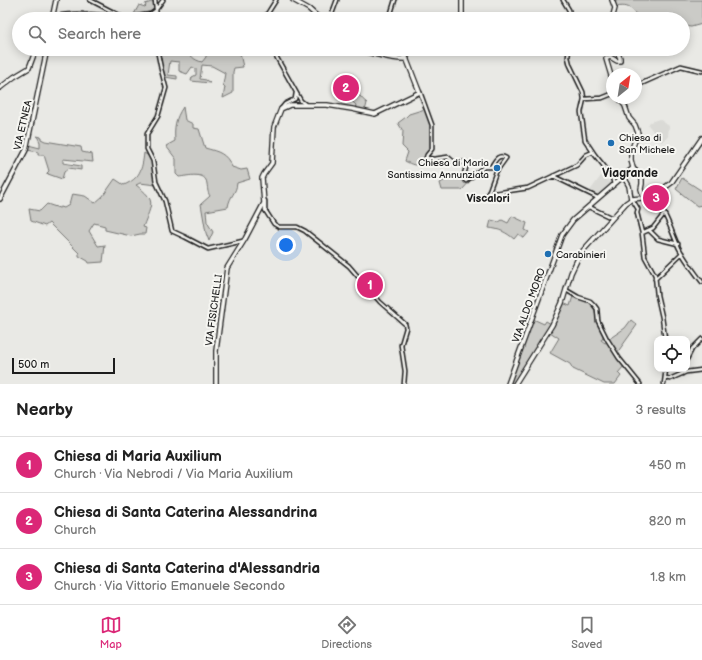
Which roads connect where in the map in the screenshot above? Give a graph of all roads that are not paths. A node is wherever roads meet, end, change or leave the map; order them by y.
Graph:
1 (56, 0) edge
2 (90, 0) edge
3 (293, 0) edge
4 (337, 0) edge
5 (395, 0) edge
6 (462, 0) edge
7 (563, 0) edge
8 (612, 0) edge
9 (276, 1) edge
10 (159, 2) edge
11 (156, 11) edge
12 (54, 12) edge
13 (113, 12) edge
14 (269, 12) edge
15 (312, 12) edge
16 (333, 12) edge
17 (391, 12) edge
18 (463, 12) edge
19 (569, 12) edge
20 (614, 12) edge
21 (33, 56) edge
22 (46, 56) edge
23 (159, 56) edge
24 (276, 56) edge
25 (379, 56) edge
26 (407, 56) joint
27 (568, 56) edge
28 (620, 56) edge
29 (609, 68) edge
30 (702, 71) edge
31 (642, 83) edge
32 (0, 88) edge
33 (295, 91) junction
34 (418, 93) junction
35 (606, 96) edge
36 (296, 98) junction
37 (299, 98) junction
38 (584, 99) junction
39 (298, 104) junction
40 (305, 104) junction
41 (624, 104) edge
42 (281, 110) junction
43 (702, 138) edge
44 (593, 152) junction
45 (635, 170) junction
46 (553, 176) junction
47 (624, 177) junction
48 (614, 185) junction
49 (652, 197) junction
50 (599, 198) junction
51 (0, 199) edge
52 (631, 199) junction
53 (644, 199) junction
54 (589, 206) junction
55 (264, 211) junction
56 (664, 214) junction
57 (612, 218) junction
58 (649, 230) junction
59 (642, 233) junction
60 (244, 241) junction
61 (235, 244) junction
62 (678, 244) junction
63 (241, 246) junction
64 (237, 252) junction
65 (682, 253) junction
66 (655, 280) junction
67 (702, 282) edge
68 (566, 291) junction
69 (665, 336) edge
70 (702, 340) edge
71 (690, 353) edge
72 (702, 370) edge
73 (682, 374) joint
74 (664, 381) edge
75 (509, 383) edge
76 (216, 384) edge
77 (404, 384) edge
78 (515, 384) edge
79 (640, 384) edge

1 - 12 main road
2 - 13 street
3 - 15 main road
4 - 16 street
5 - 17 street
6 - 18 main road
7 - 19 street
8 - 20 main road
9 - 14 street
10 - 11 street
21 - 32 main road
22 - 51 main road, VIA ETNEA
23 - 61 street
24 - 33 street
25 - 26 main road
26 - 34 main road
27 - 38 street
28 - 29 main road
30 - 31 street
33 - 36 street
33 - 37 street
34 - 40 main road
34 - 46 street
35 - 38 street
36 - 39 street
36 - 42 street
37 - 39 street
37 - 40 street
38 - 44 street
39 - 40 main road
39 - 42 main road
41 - 45 main road
42 - 55 main road, VIA FISICHELLI
43 - 49 main road
44 - 46 street
44 - 48 street
45 - 47 main road, VIA ALDO MORO
45 - 53 main road
46 - 50 street
47 - 48 main road, VIA ALDO MORO
47 - 52 main road
48 - 50 main road, VIA ALDO MORO
49 - 53 main road
49 - 56 street
50 - 54 main road, VIA ALDO MORO
52 - 53 main road
52 - 57 main road
52 - 59 street
54 - 57 street
54 - 75 main road, VIA ALDO MORO
55 - 60 main road, VIA FISICHELLI
55 - 77 street
56 - 58 street
56 - 62 street
57 - 68 main road
58 - 59 street
58 - 62 street
59 - 66 street
60 - 61 street
60 - 63 main road, VIA FISICHELLI
61 - 63 street
61 - 64 street
62 - 65 street
63 - 64 main road, VIA FISICHELLI
64 - 76 main road, VIA FISICHELLI
65 - 66 street
65 - 67 street
66 - 69 street
68 - 78 main road
68 - 79 street
70 - 71 street
72 - 73 street
73 - 74 street

